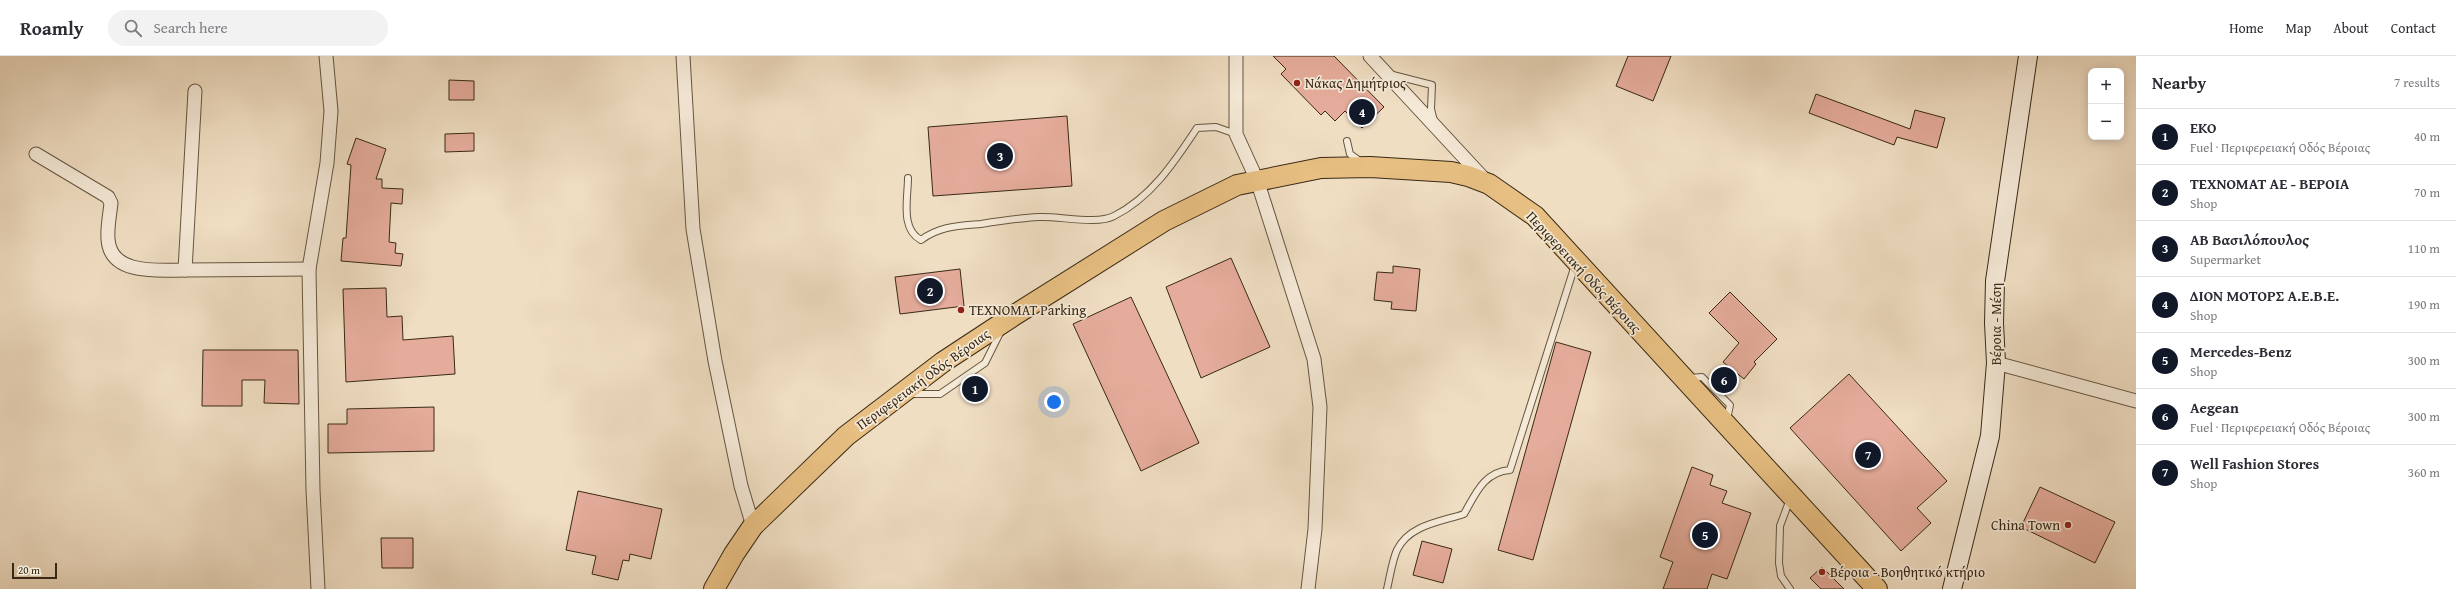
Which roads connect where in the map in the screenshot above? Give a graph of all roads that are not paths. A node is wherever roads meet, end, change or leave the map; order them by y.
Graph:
1 (326, 56) edge
2 (683, 56) edge
3 (1236, 56) edge
4 (1370, 56) edge
5 (2028, 56) edge
6 (1386, 74) junction
7 (194, 91) dead end
8 (1434, 123) junction
9 (1236, 134) junction
10 (1347, 141) dead end
11 (36, 154) dead end
12 (1370, 167) junction
13 (908, 178) dead end
14 (1257, 180) junction
15 (1488, 184) junction
16 (1576, 260) junction
17 (309, 269) junction
18 (185, 270) junction
19 (1996, 363) junction
20 (2136, 401) edge
21 (1792, 496) junction
22 (753, 526) junction
23 (318, 589) edge
24 (714, 589) edge
25 (1308, 589) edge
26 (1387, 589) edge
27 (1790, 589) edge
28 (1877, 589) edge
29 (1952, 589) edge

1 - 17 street
2 - 22 street
3 - 9 street
4 - 6 street
5 - 19 street, Βέροια - Μέση
6 - 8 street
6 - 8 lane
7 - 18 street
8 - 15 street
9 - 13 lane
9 - 14 street
10 - 12 lane
11 - 18 street
12 - 14 main road, Περιφερειακή Οδός Βέροιας
12 - 15 main road, Περιφερειακή Οδός Βέροιας
14 - 22 main road, Περιφερειακή Οδός Βέροιας
14 - 25 street
15 - 16 main road, Περιφερειακή Οδός Βέροιας
16 - 21 main road, Περιφερειακή Οδός Βέροιας
16 - 26 lane
17 - 18 street
17 - 23 street
19 - 20 street
19 - 29 street, Βέροια - Μέση
21 - 27 lane
21 - 28 main road, Περιφερειακή Οδός Βέροιας
22 - 24 main road, Περιφερειακή Οδός Βέροιας

